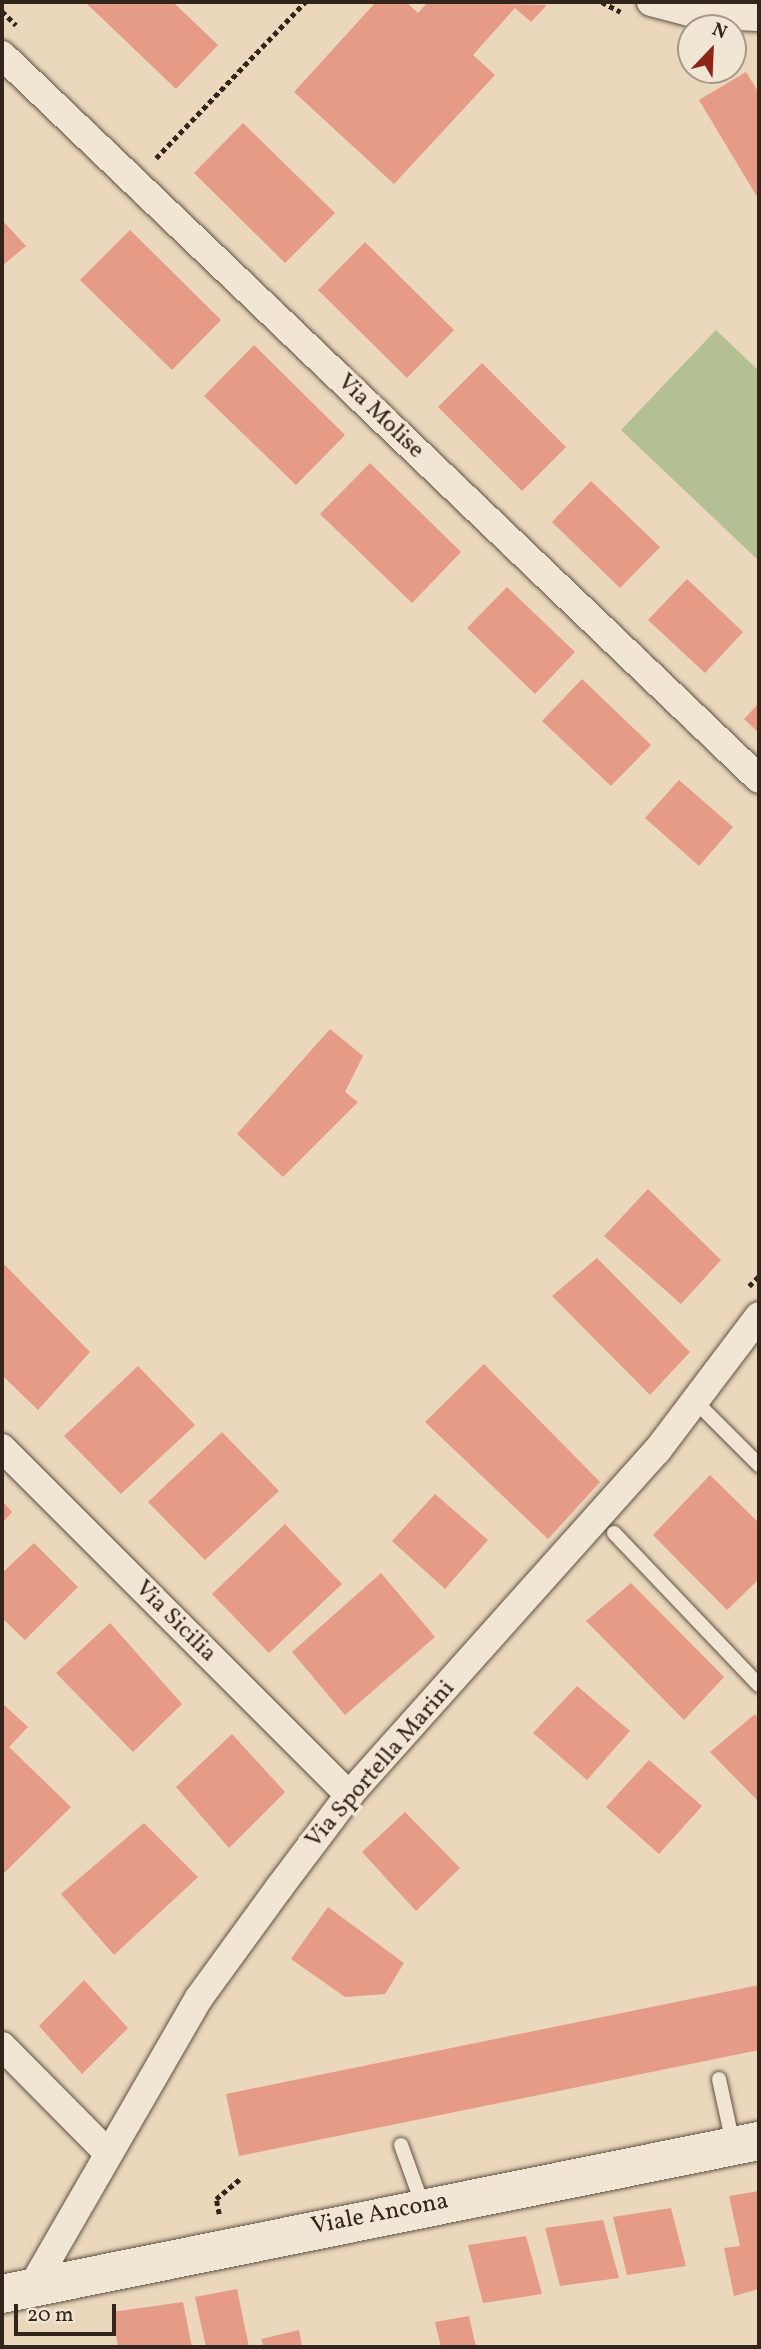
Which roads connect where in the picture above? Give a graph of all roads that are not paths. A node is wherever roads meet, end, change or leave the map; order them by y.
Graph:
1 (651, 2) edge
2 (759, 17) edge
3 (2, 55) edge
4 (759, 779) edge
5 (759, 1316) edge
6 (695, 1401) junction
7 (2, 1448) edge
8 (759, 1465) edge
9 (614, 1532) dead end
10 (759, 1685) edge
11 (349, 1794) junction
12 (2, 2046) edge
13 (719, 2080) dead end
14 (746, 2143) edge
15 (401, 2145) dead end
16 (107, 2152) junction
17 (423, 2206) junction
18 (17, 2291) edge

1 - 2 street
3 - 4 street, Via Molise
5 - 6 street, Via Sportella Marini
6 - 8 lane
6 - 11 street, Via Sportella Marini
7 - 11 street, Via Sicilia
9 - 10 lane
11 - 16 street, Via Sportella Marini
12 - 16 street
13 - 14 lane
14 - 17 main road, Viale Ancona
15 - 17 lane
16 - 18 street, Via Sportella Marini
17 - 18 main road, Viale Ancona

